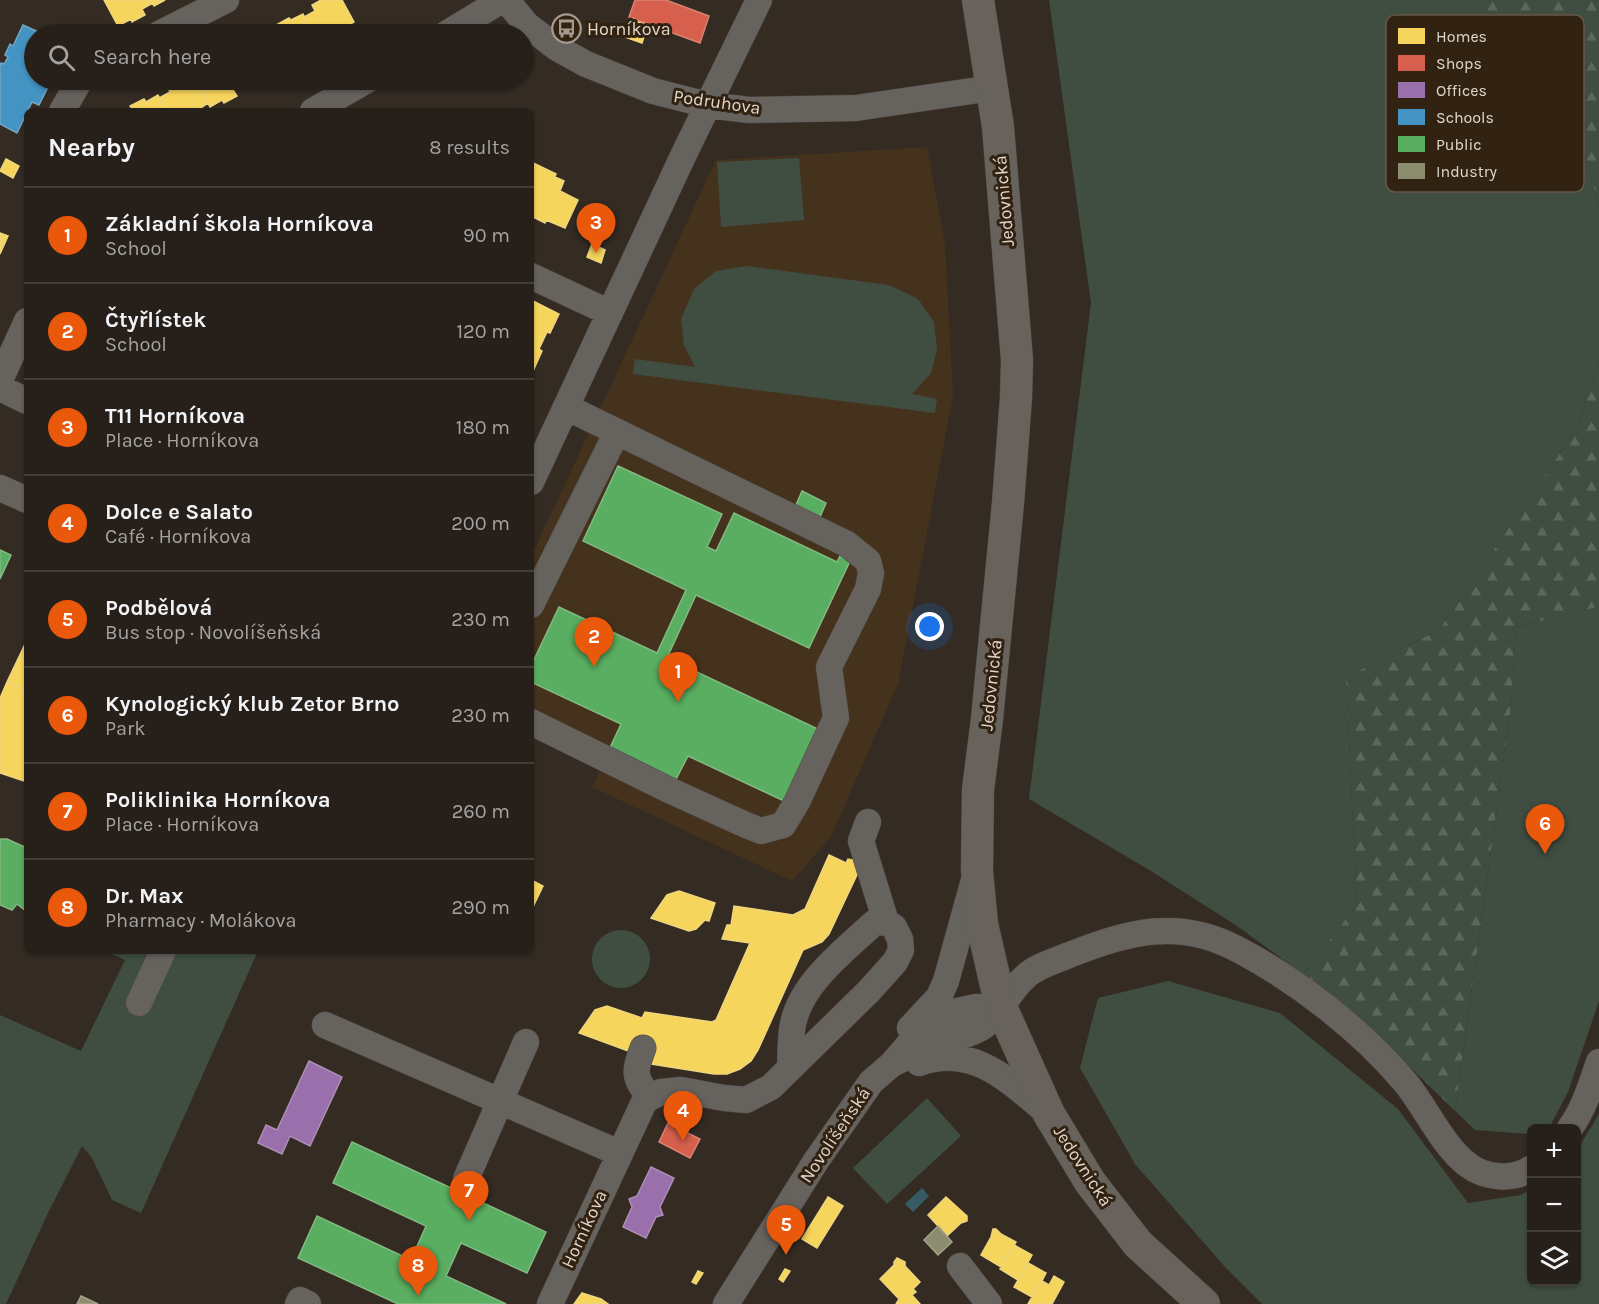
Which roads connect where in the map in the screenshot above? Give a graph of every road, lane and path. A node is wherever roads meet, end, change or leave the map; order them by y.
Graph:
1 (226, 0) edge
2 (504, 0) edge
3 (759, 0) edge
4 (978, 0) edge
5 (179, 24) edge
6 (463, 24) edge
7 (527, 24) edge
8 (534, 31) edge
9 (992, 88) junction
10 (74, 90) edge
11 (350, 90) edge
12 (708, 105) junction
13 (64, 108) edge
14 (317, 108) edge
15 (534, 277) edge
16 (610, 313) junction
17 (24, 328) edge
18 (0, 380) edge
19 (0, 388) edge
20 (24, 399) edge
21 (566, 407) junction
22 (617, 432) junction
23 (534, 476) edge
24 (0, 488) edge
25 (24, 499) edge
26 (534, 599) edge
27 (534, 723) edge
28 (868, 822) dead end
29 (977, 871) junction
30 (886, 922) junction
31 (162, 954) edge
32 (139, 1003) dead end
33 (1001, 1008) junction
34 (325, 1025) dead end
35 (526, 1042) dead end
36 (643, 1048) dead end
37 (1599, 1062) edge
38 (790, 1066) junction
39 (872, 1082) junction
40 (651, 1097) junction
41 (501, 1101) junction
42 (1049, 1114) junction
43 (1573, 1124) edge
44 (620, 1154) junction
45 (1527, 1170) edge
46 (466, 1179) dead end
47 (960, 1266) dead end
48 (982, 1302) edge
49 (298, 1304) edge
50 (308, 1304) edge
51 (550, 1304) edge
52 (726, 1304) edge
53 (1204, 1304) edge

1 - 5 street
2 - 6 street
2 - 7 street, Podruhova
3 - 12 street
4 - 9 main road, Jedovnická
8 - 12 street, Podruhova
9 - 12 street, Podruhova
9 - 29 main road, Jedovnická
10 - 13 street
11 - 14 street
12 - 16 street
15 - 16 street
16 - 21 street
17 - 18 street
19 - 20 street
21 - 22 street
21 - 23 street
22 - 26 street
22 - 27 street
24 - 25 street
28 - 30 street
29 - 33 main road, Jedovnická
29 - 39 street
30 - 38 street
30 - 38 street
31 - 32 street
33 - 39 street, Novolíšeňská
33 - 42 main road, Jedovnická
33 - 45 street
34 - 41 street
35 - 41 street
36 - 40 street
37 - 43 street
38 - 40 street
39 - 42 street
39 - 52 street, Novolíšeňská
40 - 44 street, Horníkova
41 - 44 street
41 - 46 street
42 - 53 main road, Jedovnická
44 - 51 street, Horníkova
47 - 48 street
49 - 50 street

